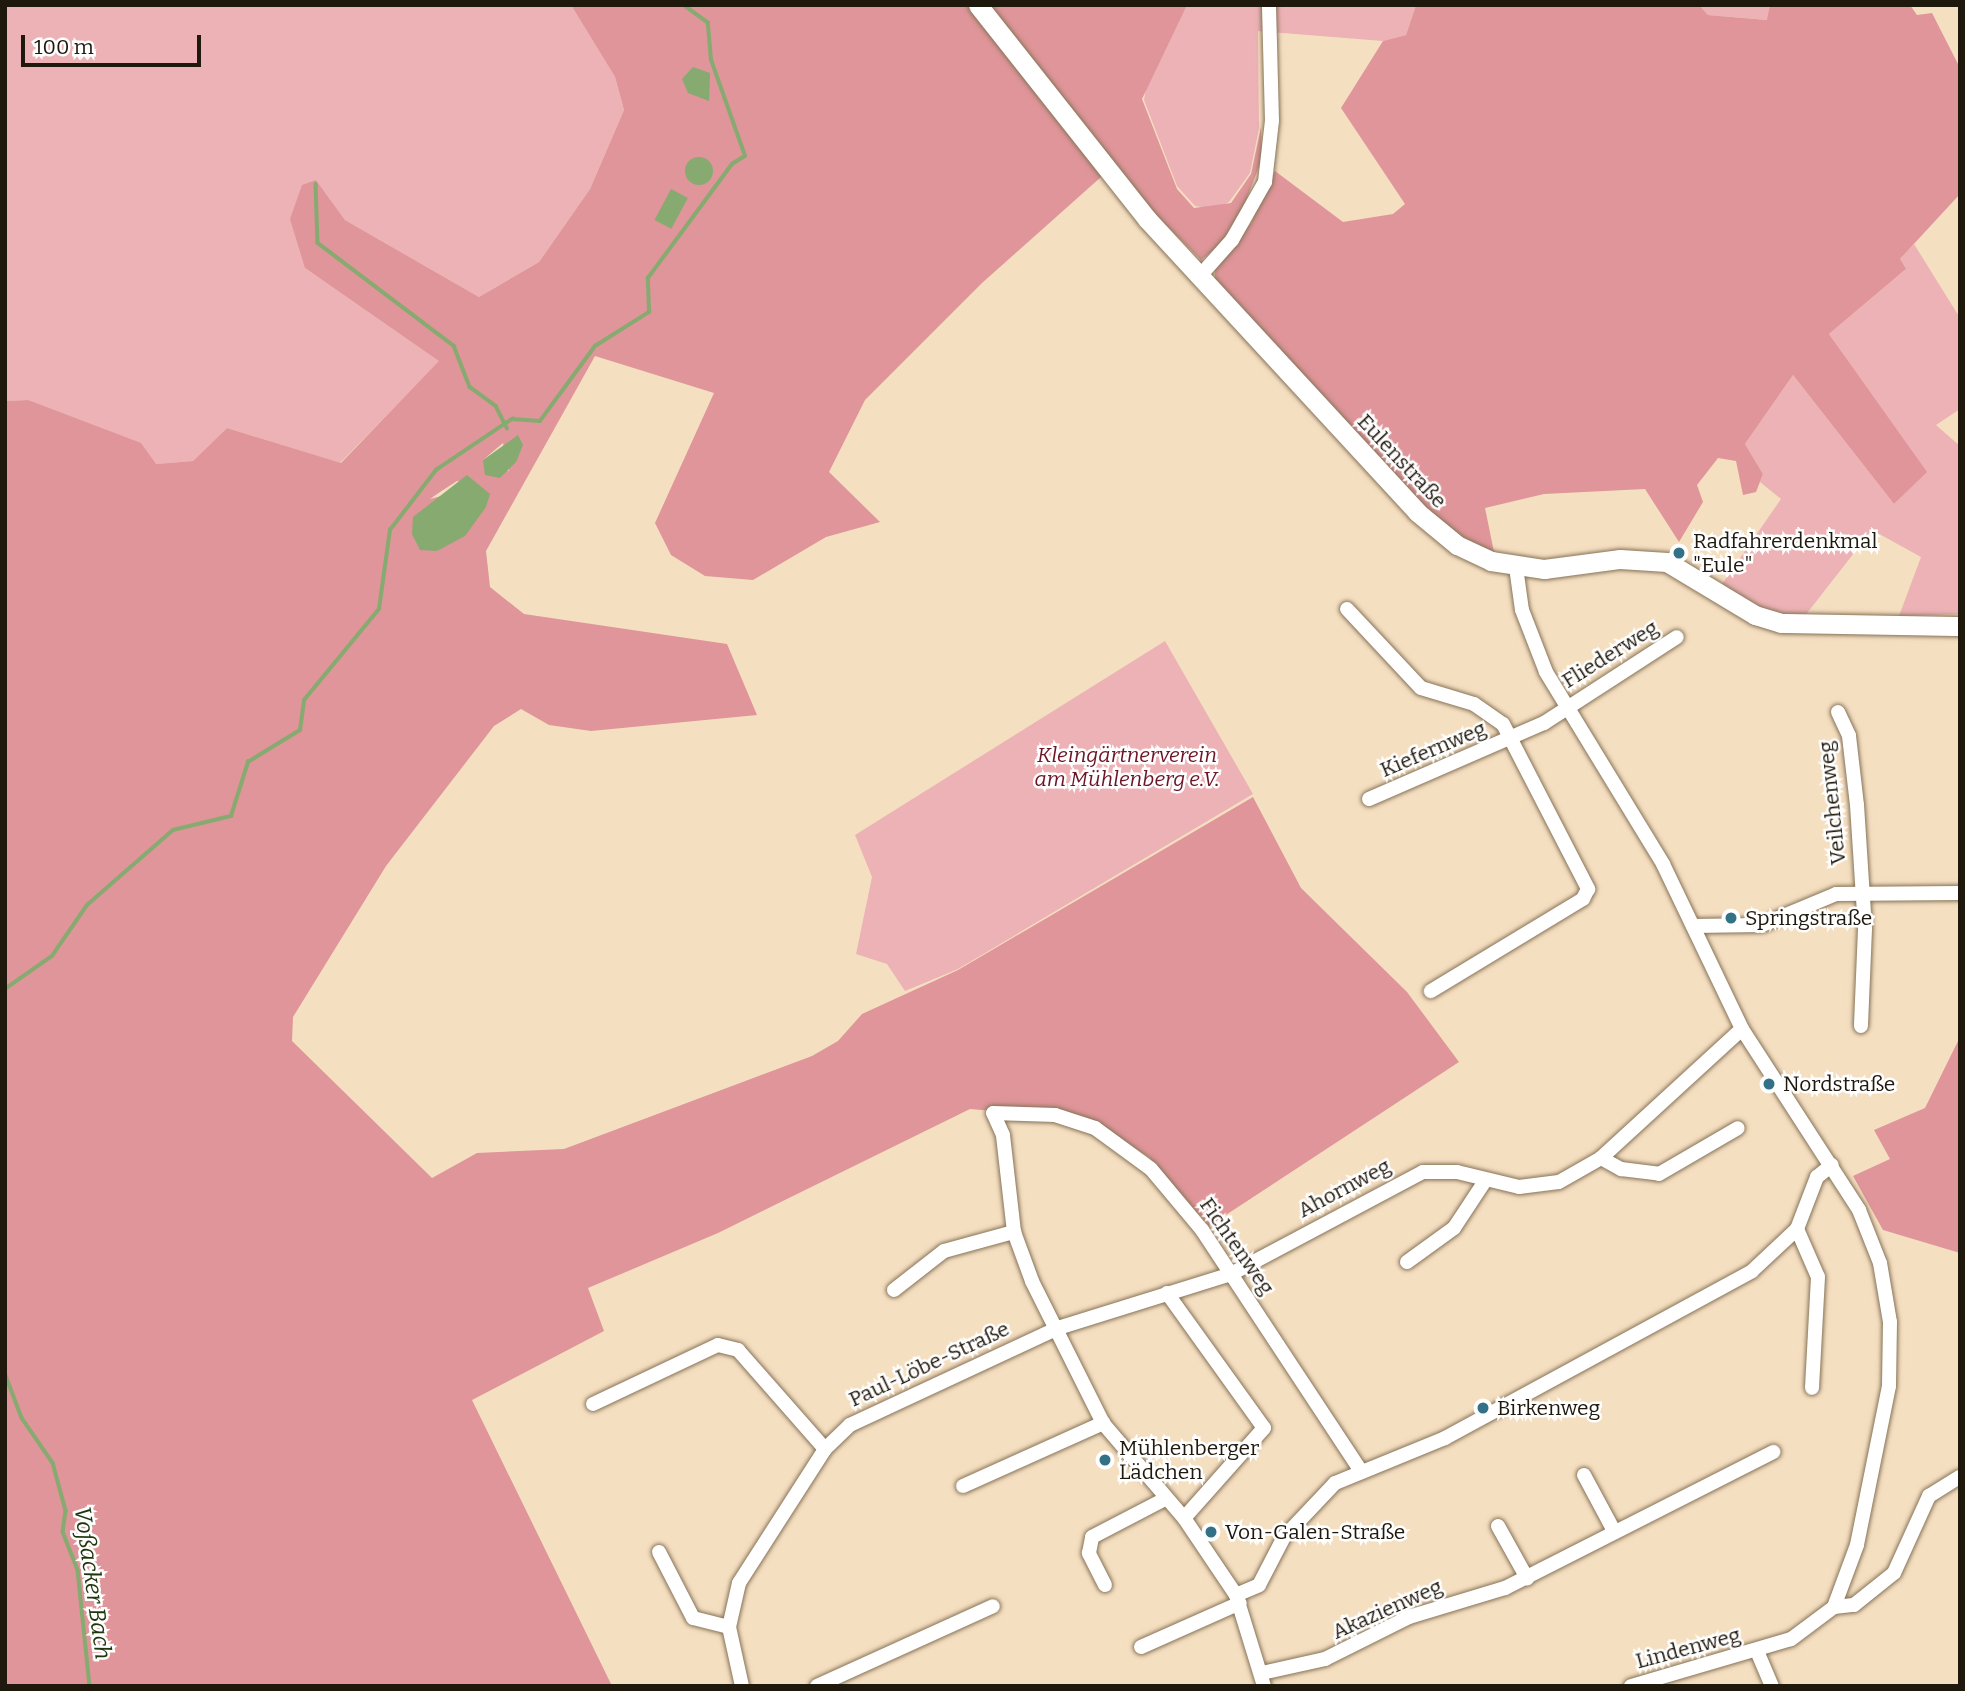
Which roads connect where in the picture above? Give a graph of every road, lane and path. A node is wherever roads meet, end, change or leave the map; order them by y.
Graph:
1 (978, 5) edge
2 (1269, 5) edge
3 (1199, 277) junction
4 (1516, 566) junction
5 (1347, 609) dead end
6 (1960, 626) edge
7 (1677, 637) dead end
8 (1566, 706) junction
9 (1838, 712) dead end
10 (1513, 738) junction
11 (1369, 799) dead end
12 (1863, 892) junction
13 (1960, 893) edge
14 (1692, 926) junction
15 (1432, 991) dead end
16 (1861, 1026) dead end
17 (1742, 1029) junction
18 (1024, 1111) junction
19 (1738, 1128) dead end
20 (1003, 1135) junction
21 (1601, 1158) junction
22 (1832, 1165) junction
23 (1485, 1181) junction
24 (1797, 1229) junction
25 (1014, 1232) junction
26 (1407, 1262) dead end
27 (1231, 1274) junction
28 (894, 1290) dead end
29 (1167, 1293) junction
30 (1058, 1328) junction
31 (1812, 1388) dead end
32 (593, 1404) dead end
33 (1103, 1423) junction
34 (825, 1449) junction
35 (1773, 1452) dead end
36 (1361, 1471) junction
37 (1584, 1475) dead end
38 (1960, 1476) edge
39 (963, 1486) dead end
40 (1165, 1499) junction
41 (1184, 1518) junction
42 (1498, 1526) dead end
43 (1614, 1531) junction
44 (659, 1552) dead end
45 (1527, 1578) junction
46 (1105, 1585) dead end
47 (1238, 1599) junction
48 (993, 1606) dead end
49 (1834, 1607) junction
50 (729, 1627) junction
51 (1141, 1647) dead end
52 (1757, 1651) junction
53 (1263, 1680) edge
54 (743, 1686) edge
55 (817, 1686) edge
56 (1630, 1686) edge
57 (1772, 1686) edge

1 - 3 main road, Eulenstraße
2 - 3 street
3 - 4 main road, Eulenstraße
4 - 6 main road, Eulenstraße
4 - 8 street
5 - 10 street, Kiefernweg
7 - 8 street, Fliederweg
8 - 10 street, Kiefernweg
8 - 14 street
9 - 12 street, Veilchenweg
10 - 11 street, Kiefernweg
10 - 15 street
12 - 13 street
12 - 14 street
12 - 16 street, Veilchenweg
14 - 17 street
17 - 21 street, Ahornweg
17 - 22 street
18 - 20 street
18 - 20 street, Fichtenweg
18 - 27 street, Fichtenweg
19 - 21 street
20 - 25 street
21 - 23 street, Ahornweg
22 - 24 street
22 - 49 street
23 - 26 street
23 - 27 street, Ahornweg
24 - 31 street
24 - 36 street
25 - 28 street
25 - 30 street
27 - 29 street, Paul-Löbe-Straße
27 - 36 street, Fichtenweg
29 - 30 street, Paul-Löbe-Straße
29 - 41 street
30 - 33 street
30 - 34 street, Paul-Löbe-Straße
32 - 34 street
33 - 39 street
33 - 40 street
34 - 50 street, Paul-Löbe-Straße
35 - 43 street, Akazienweg
36 - 47 street
37 - 43 street
38 - 49 street
40 - 41 street
40 - 46 street
41 - 47 street
42 - 45 street
43 - 45 street, Akazienweg
44 - 50 street
45 - 53 street, Akazienweg
47 - 51 street
47 - 53 street
48 - 55 street
49 - 52 street
50 - 54 street, Paul-Löbe-Straße
52 - 56 street, Lindenweg
52 - 57 street

